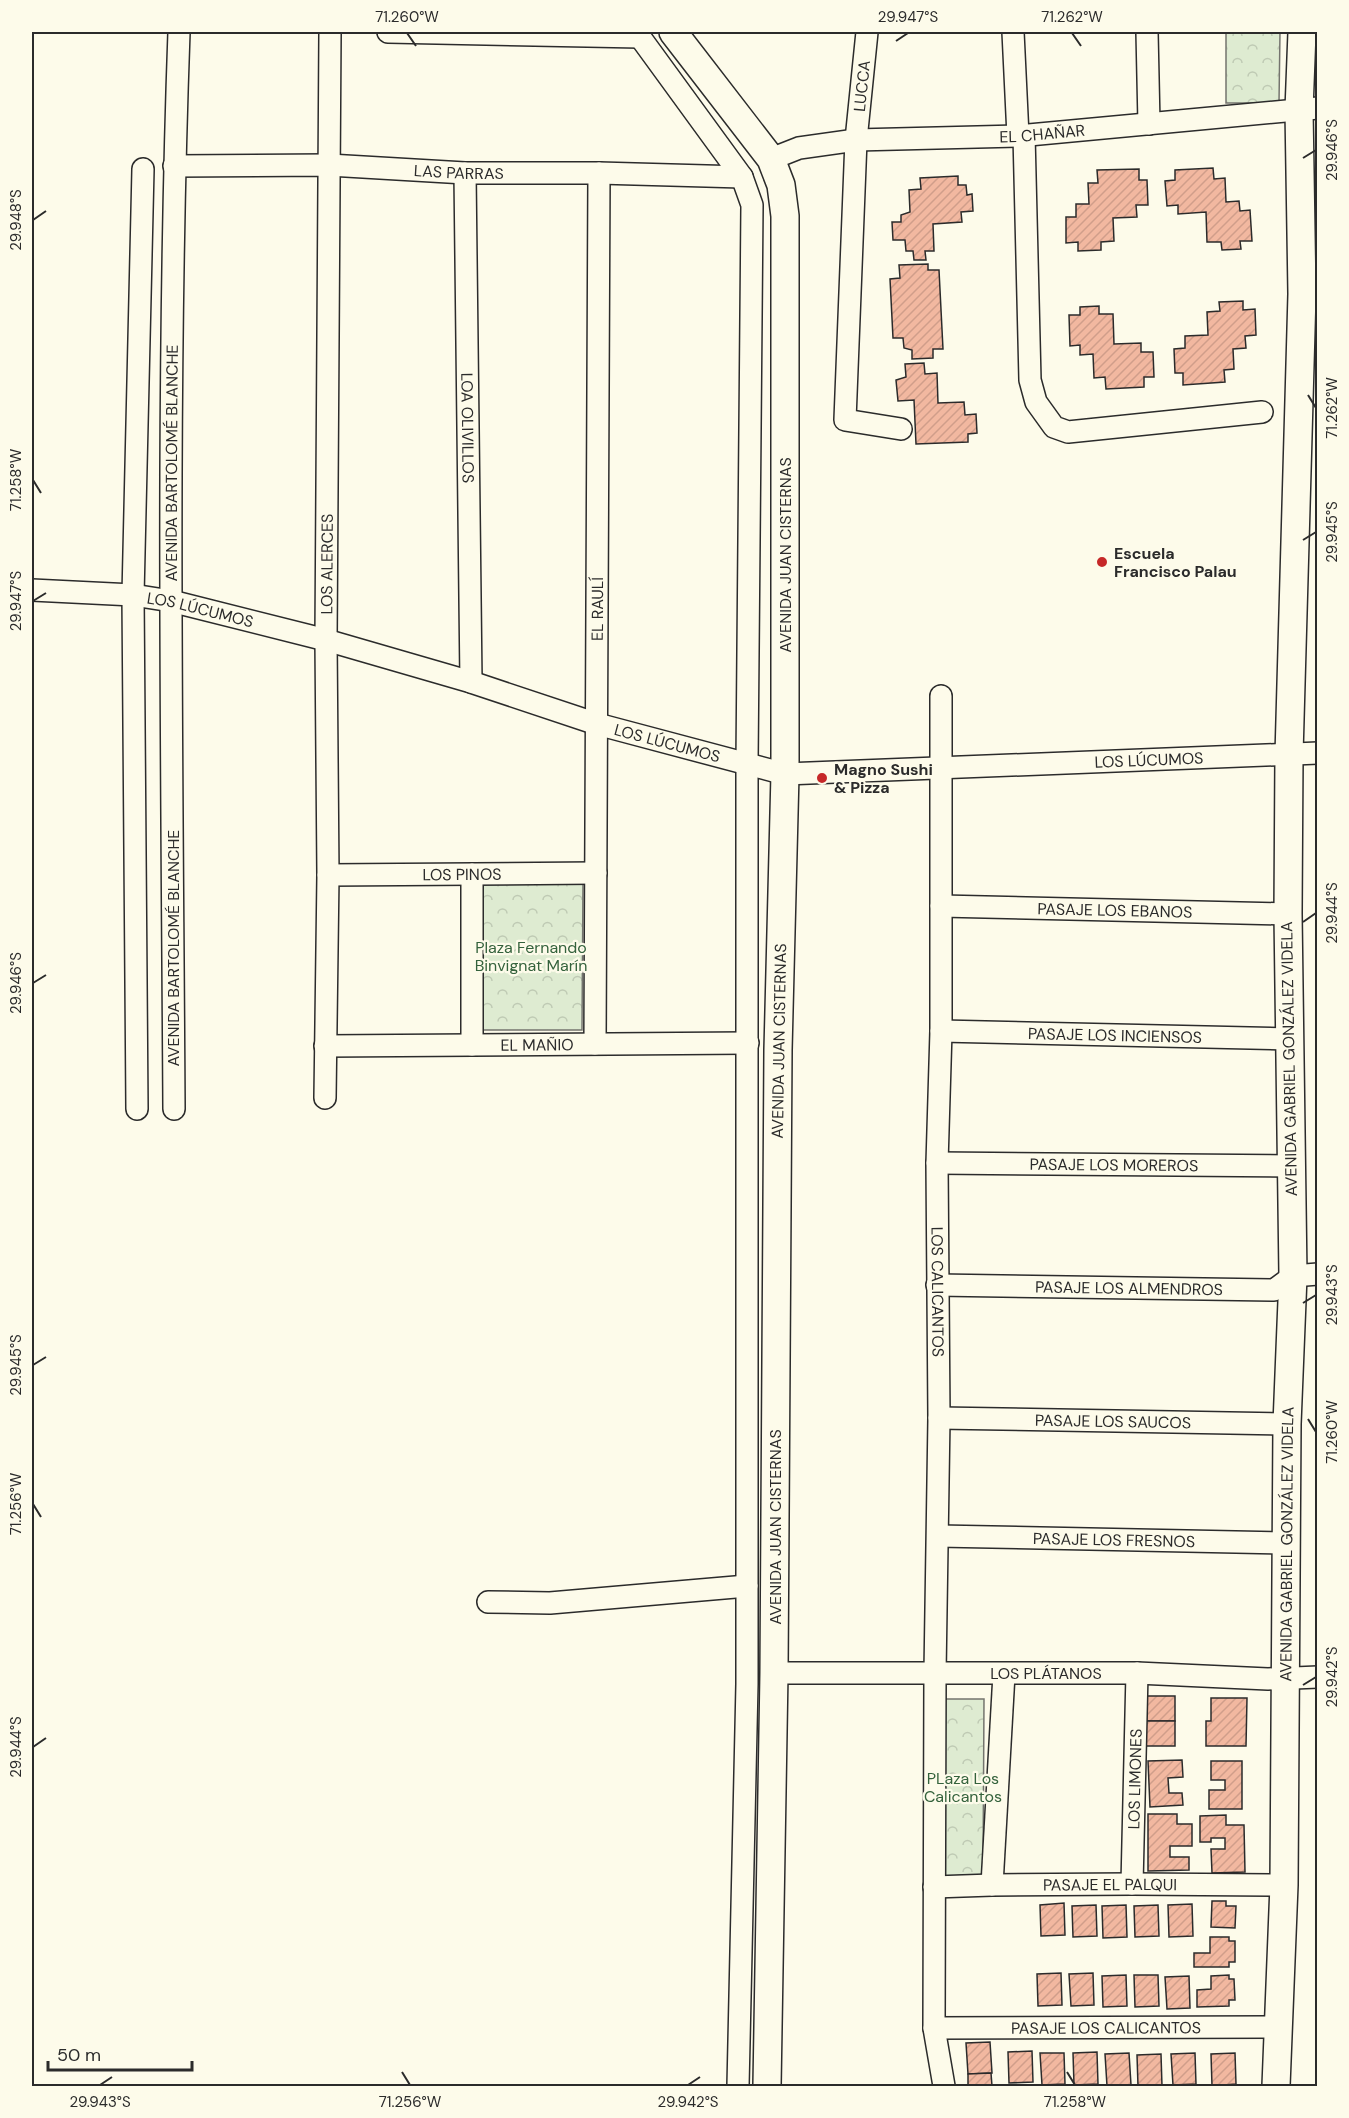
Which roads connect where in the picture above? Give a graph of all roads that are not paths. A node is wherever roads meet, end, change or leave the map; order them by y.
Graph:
1 (179, 32) edge
2 (330, 32) edge
3 (388, 32) edge
4 (492, 32) edge
5 (673, 32) edge
6 (867, 32) edge
7 (1013, 32) edge
8 (1147, 32) edge
9 (1302, 32) edge
10 (640, 34) edge
11 (1308, 109) edge
12 (1149, 124) junction
13 (1021, 135) junction
14 (856, 140) junction
15 (771, 159) junction
16 (329, 165) junction
17 (174, 166) junction
18 (143, 168) dead end
19 (465, 173) junction
20 (599, 173) junction
21 (742, 177) junction
22 (1310, 293) edge
23 (1262, 412) dead end
24 (901, 429) dead end
25 (32, 590) edge
26 (133, 595) junction
27 (171, 601) junction
28 (326, 640) junction
29 (471, 682) junction
30 (941, 696) dead end
31 (597, 724) junction
32 (1317, 753) edge
33 (1289, 755) junction
34 (747, 763) junction
35 (940, 767) junction
36 (785, 774) junction
37 (596, 873) junction
38 (472, 874) junction
39 (328, 875) junction
40 (941, 906) junction
41 (1288, 914) junction
42 (941, 1031) junction
43 (1288, 1039) junction
44 (748, 1043) junction
45 (595, 1044) junction
46 (472, 1045) junction
47 (325, 1046) junction
48 (325, 1098) dead end
49 (174, 1108) dead end
50 (137, 1109) dead end
51 (937, 1162) junction
52 (1290, 1166) junction
53 (1305, 1275) edge
54 (937, 1285) junction
55 (939, 1418) junction
56 (1287, 1424) junction
57 (938, 1536) junction
58 (1288, 1543) junction
59 (747, 1586) junction
60 (488, 1602) dead end
61 (774, 1673) junction
62 (935, 1673) junction
63 (1137, 1673) junction
64 (1004, 1674) junction
65 (1317, 1677) edge
66 (1285, 1678) junction
67 (1132, 1884) junction
68 (992, 1885) junction
69 (1284, 1885) junction
70 (934, 1887) junction
71 (1279, 2027) junction
72 (934, 2028) junction
73 (738, 2086) edge
74 (766, 2086) edge
75 (944, 2086) edge
76 (1276, 2086) edge

1 - 17 street, AVENIDA BARTOLOMÉ BLANCHE
2 - 16 street, LOS ALERCES
3 - 4 street
4 - 10 street
5 - 15 main road, AVENIDA JUAN CISTERNAS
6 - 14 street, LUCCA
7 - 13 street
8 - 12 street
9 - 11 main road, AVENIDA GABRIEL GONZÁLEZ VIDELA
10 - 21 street, AVENIDA JUAN CISTERNAS
11 - 12 street, EL CHAÑAR
11 - 22 main road, AVENIDA GABRIEL GONZÁLEZ VIDELA
12 - 13 street, EL CHAÑAR
13 - 14 street, EL CHAÑAR
13 - 23 street
14 - 15 street, EL CHAÑAR
14 - 24 street, LUCCA
15 - 36 main road, AVENIDA JUAN CISTERNAS
16 - 17 street, LAS PARRAS
16 - 19 street, LAS PARRAS
16 - 28 street, LOS ALERCES
17 - 27 street, AVENIDA BARTOLOMÉ BLANCHE
18 - 26 street, AVENIDA BARTOLOMÉ BLANCHE
19 - 20 street, LAS PARRAS
19 - 29 street, LOA OLIVILLOS
20 - 21 street, LAS PARRAS
20 - 31 street, EL RAULÍ
21 - 34 street, AVENIDA JUAN CISTERNAS
22 - 33 main road, AVENIDA GABRIEL GONZÁLEZ VIDELA
25 - 26 street, LOS LÚCUMOS
26 - 27 street, LOS LÚCUMOS
26 - 50 street, AVENIDA BARTOLOMÉ BLANCHE
27 - 28 street, LOS LÚCUMOS
27 - 49 street, AVENIDA BARTOLOMÉ BLANCHE
28 - 29 street, LOS LÚCUMOS
28 - 39 street, LOS ALERCES
29 - 31 street, LOS LÚCUMOS
30 - 35 street, LOS CALICANTOS
31 - 34 street, LOS LÚCUMOS
31 - 37 street, EL RAULÍ
32 - 33 street, LOS LÚCUMOS
33 - 35 street, LOS LÚCUMOS
33 - 41 main road, AVENIDA GABRIEL GONZÁLEZ VIDELA
34 - 36 street, LOS LÚCUMOS
34 - 44 street, AVENIDA JUAN CISTERNAS
35 - 36 street, LOS LÚCUMOS
35 - 40 street, LOS CALICANTOS
36 - 61 main road, AVENIDA JUAN CISTERNAS
37 - 38 street, LOS PINOS
37 - 45 street, EL RAULÍ
38 - 39 street, LOS PINOS
38 - 46 street
39 - 47 street, LOS ALERCES
40 - 41 street, PASAJE LOS EBANOS
40 - 42 street, LOS CALICANTOS
41 - 43 main road, AVENIDA GABRIEL GONZÁLEZ VIDELA
42 - 43 street, PASAJE LOS INCIENSOS
42 - 51 street, LOS CALICANTOS
43 - 52 main road, AVENIDA GABRIEL GONZÁLEZ VIDELA
44 - 45 street, EL MAÑIO
44 - 59 street, AVENIDA JUAN CISTERNAS
45 - 46 street, EL MAÑIO
46 - 47 street, EL MAÑIO
47 - 48 street, LOS ALERCES
51 - 52 street, PASAJE LOS MOREROS
51 - 54 street, LOS CALICANTOS
52 - 53 main road, AVENIDA GABRIEL GONZÁLEZ VIDELA
53 - 54 street, PASAJE LOS ALMENDROS
53 - 56 main road, AVENIDA GABRIEL GONZÁLEZ VIDELA
54 - 55 street, LOS CALICANTOS
55 - 56 street, PASAJE LOS SAUCOS
55 - 57 street, LOS CALICANTOS
56 - 58 main road, AVENIDA GABRIEL GONZÁLEZ VIDELA
57 - 58 street, PASAJE LOS FRESNOS
57 - 62 street, LOS CALICANTOS
58 - 66 main road, AVENIDA GABRIEL GONZÁLEZ VIDELA
59 - 60 street
59 - 73 street, AVENIDA JUAN CISTERNAS
61 - 62 street, LOS PLÁTANOS
61 - 74 main road, AVENIDA JUAN CISTERNAS
62 - 64 street, LOS PLÁTANOS
62 - 70 street, LOS CALICANTOS
63 - 64 street, LOS PLÁTANOS
63 - 66 street, LOS PLÁTANOS
63 - 67 street, LOS LIMONES
64 - 68 street
65 - 66 street, LOS PLÁTANOS
66 - 69 main road, AVENIDA GABRIEL GONZÁLEZ VIDELA
67 - 68 street, PASAJE EL PALQUI
67 - 69 street, PASAJE EL PALQUI
68 - 70 street, PASAJE EL PALQUI
69 - 71 main road, AVENIDA GABRIEL GONZÁLEZ VIDELA
70 - 72 street
71 - 72 street, PASAJE LOS CALICANTOS
71 - 76 main road, AVENIDA GABRIEL GONZÁLEZ VIDELA
72 - 75 street

